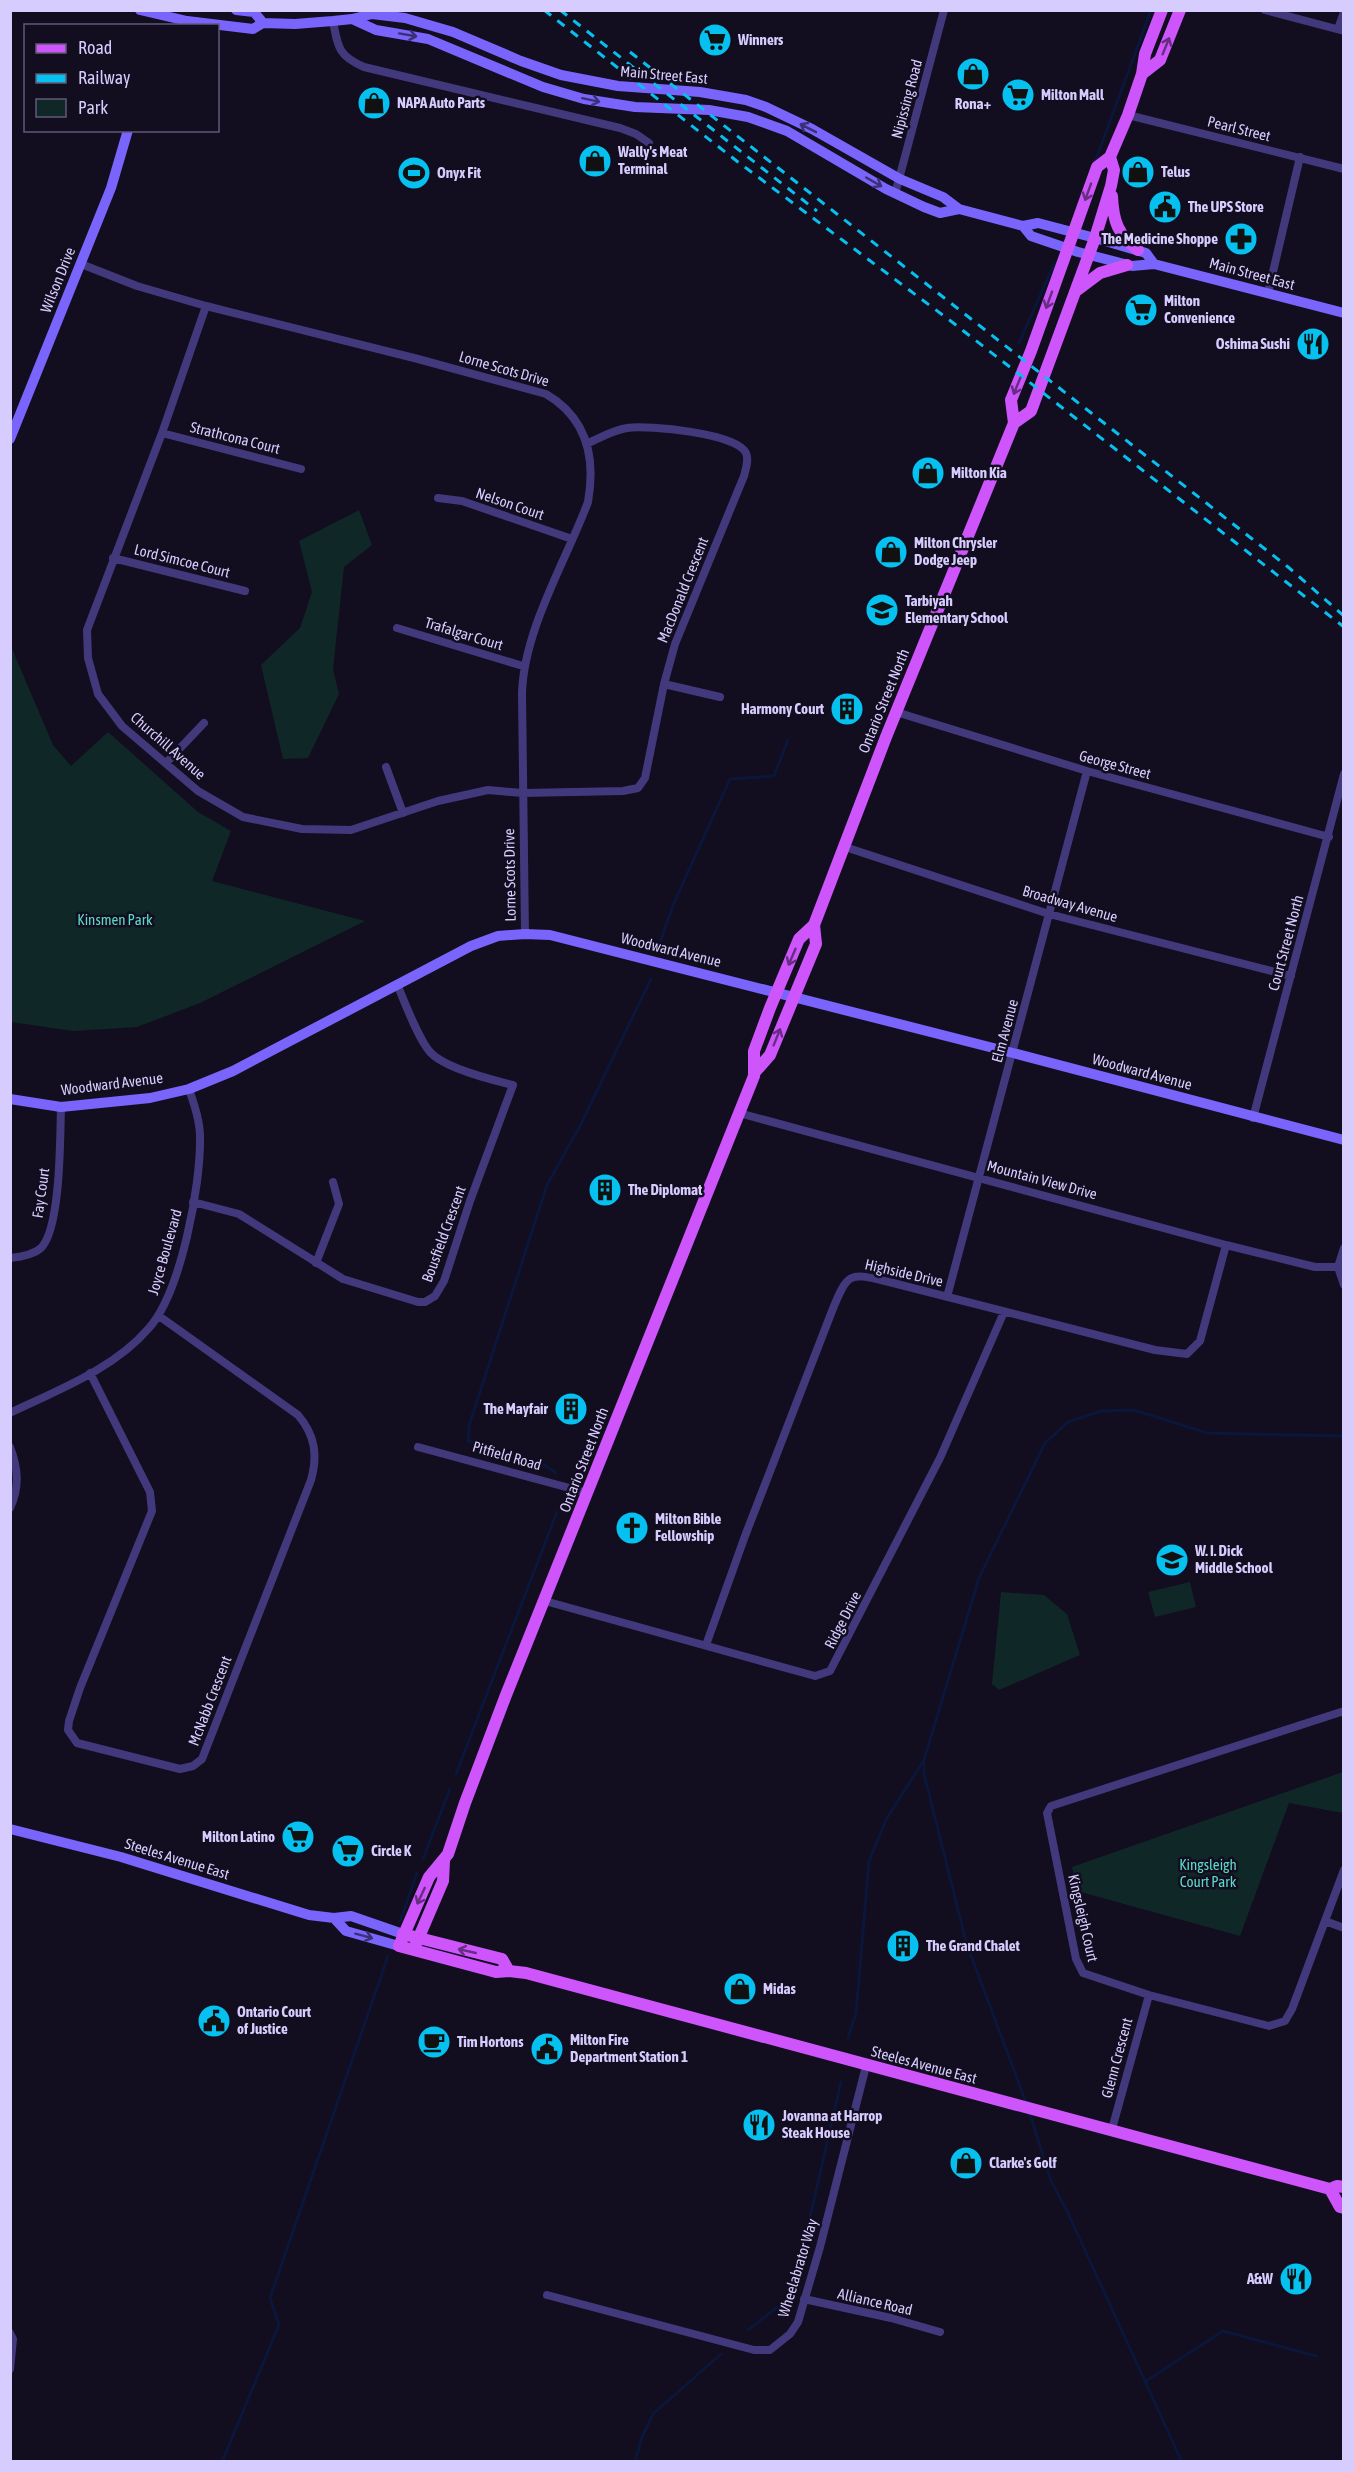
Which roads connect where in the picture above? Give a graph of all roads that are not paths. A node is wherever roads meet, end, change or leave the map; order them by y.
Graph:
1 (140, 10) edge
2 (236, 10) edge
3 (944, 10) edge
4 (1162, 10) edge
5 (1180, 10) edge
6 (1264, 10) edge
7 (1344, 12) edge
8 (158, 17) edge
9 (352, 19) junction
10 (333, 21) junction
11 (263, 23) junction
12 (212, 24) edge
13 (219, 25) edge
14 (1341, 30) edge
15 (1142, 74) junction
16 (1128, 115) junction
17 (128, 132) edge
18 (649, 143) dead end
19 (1110, 157) junction
20 (1300, 157) junction
21 (1344, 169) edge
22 (900, 179) junction
23 (1111, 186) junction
24 (895, 194) junction
25 (959, 209) junction
26 (1023, 226) junction
27 (1073, 232) junction
28 (1095, 238) junction
29 (1068, 248) junction
30 (1138, 250) junction
31 (1088, 254) junction
32 (81, 264) junction
33 (1154, 264) junction
34 (1127, 265) junction
35 (1075, 292) junction
36 (1268, 293) junction
37 (206, 306) junction
38 (1344, 313) edge
39 (1014, 423) junction
40 (162, 434) junction
41 (10, 439) edge
42 (588, 443) junction
43 (301, 469) dead end
44 (438, 498) dead end
45 (572, 539) junction
46 (113, 558) junction
47 (244, 591) dead end
48 (397, 628) dead end
49 (523, 666) junction
50 (664, 684) junction
51 (720, 697) dead end
52 (896, 712) junction
53 (204, 723) dead end
54 (166, 763) junction
55 (386, 767) dead end
56 (1087, 771) junction
57 (1344, 774) edge
58 (522, 794) junction
59 (404, 813) junction
60 (1329, 837) junction
61 (845, 847) junction
62 (1049, 914) junction
63 (814, 925) junction
64 (525, 934) junction
65 (1291, 976) junction
66 (397, 984) junction
67 (776, 993) junction
68 (794, 998) junction
69 (1013, 1053) junction
70 (755, 1072) junction
71 (189, 1089) junction
72 (10, 1099) edge
73 (62, 1107) junction
74 (739, 1113) junction
75 (1253, 1118) junction
76 (1344, 1140) edge
77 (980, 1178) junction
78 (333, 1182) dead end
79 (193, 1202) junction
80 (1226, 1245) junction
81 (1344, 1248) edge
82 (10, 1258) edge
83 (316, 1263) junction
84 (1338, 1267) junction
85 (1344, 1286) edge
86 (947, 1297) junction
87 (1004, 1312) junction
88 (159, 1316) junction
89 (90, 1373) junction
90 (10, 1413) edge
91 (10, 1447) edge
92 (418, 1447) dead end
93 (588, 1492) junction
94 (10, 1508) edge
95 (545, 1601) junction
96 (706, 1645) junction
97 (1344, 1711) edge
98 (10, 1828) edge
99 (444, 1861) junction
100 (1344, 1870) edge
101 (1325, 1921) junction
102 (1344, 1928) edge
103 (401, 1940) junction
104 (416, 1945) junction
105 (1149, 1995) junction
106 (866, 2066) junction
107 (1112, 2129) junction
108 (1344, 2187) edge
109 (1338, 2200) edge
110 (547, 2295) dead end
111 (804, 2299) junction
112 (940, 2332) dead end
113 (10, 2333) edge
114 (10, 2369) edge

1 - 8 main road, Main Street East
2 - 11 main road, Main Street East
3 - 22 street, Nipissing Road
4 - 15 main road
15 -> 5 main road
6 - 14 street
7 - 14 street
8 - 12 main road, Main Street East
9 - 10 main road, Main Street East
22 -> 9 main road, Main Street East
9 -> 24 main road, Main Street East
10 - 11 main road, Main Street East
10 - 18 street
11 - 13 main road, Main Street East
15 - 16 main road
16 - 19 main road
16 - 20 street, Pearl Street
17 - 32 main road, Wilson Drive
19 - 23 main road
19 -> 27 main road, Ontario Street North
20 - 21 street, Pearl Street
20 - 36 street
22 - 24 street, Nipissing Road
22 - 25 main road, Main Street East
23 - 28 main road, Ontario Street North
23 - 30 main road
24 - 25 main road, Main Street East
25 - 26 main road, Main Street East
26 - 27 main road, Main Street East
26 - 29 main road, Main Street East
27 - 28 main road, Main Street East
27 - 29 main road, Ontario Street North
28 - 30 main road, Main Street East
28 - 31 main road, Ontario Street North
29 - 31 main road, Main Street East
29 -> 39 main road, Ontario Street North
30 - 33 main road, Main Street East
31 - 34 main road, Main Street East
31 - 35 main road, Ontario Street North
32 - 37 street, Lorne Scots Drive
32 - 41 main road, Wilson Drive
33 - 34 main road, Main Street East
33 - 36 main road, Main Street East
34 - 35 main road
35 - 39 main road, Ontario Street North
36 - 38 main road, Main Street East
37 - 40 street, Churchill Avenue
37 - 42 street, Lorne Scots Drive
39 - 52 main road, Ontario Street North
40 - 43 street, Strathcona Court
40 - 46 street, Churchill Avenue
42 - 45 street, Lorne Scots Drive
42 - 50 street, MacDonald Crescent
44 - 45 street, Nelson Court
45 - 49 street, Lorne Scots Drive
46 - 47 street, Lord Simcoe Court
46 - 54 street, Churchill Avenue
48 - 49 street, Trafalgar Court
49 - 58 street, Lorne Scots Drive
50 - 51 street
50 - 58 street, MacDonald Crescent
52 - 56 street, George Street
52 - 61 main road, Ontario Street North
53 - 54 street
54 - 59 street, Churchill Avenue
55 - 59 street
56 - 60 street, George Street
56 - 62 street, Elm Avenue
57 - 60 street, Court Street North
58 - 59 street, Churchill Avenue
58 - 64 street, Lorne Scots Drive
60 - 65 street, Court Street North
61 - 62 street, Broadway Avenue
61 - 63 main road, Ontario Street North
62 - 65 street, Broadway Avenue
62 - 69 street, Elm Avenue
63 -> 67 main road, Ontario Street North
63 - 68 main road, Ontario Street North
64 - 66 main road, Woodward Avenue
64 - 67 main road, Woodward Avenue
65 - 75 street, Court Street North
66 - 71 main road, Woodward Avenue
66 - 83 street, Bousfield Crescent
67 - 68 main road, Woodward Avenue
67 - 70 main road, Ontario Street North
68 - 69 main road, Woodward Avenue
70 -> 68 main road, Ontario Street North
69 - 75 main road, Woodward Avenue
69 - 77 street, Elm Avenue
70 - 74 main road, Ontario Street North
71 - 73 main road, Woodward Avenue
71 - 79 street, Joyce Boulevard
72 - 73 main road, Woodward Avenue
73 - 82 street, Fay Court
74 - 77 street, Mountain View Drive
74 - 93 main road, Ontario Street North
75 - 76 main road, Woodward Avenue
77 - 80 street, Mountain View Drive
77 - 86 street, Elm Avenue
78 - 83 street
79 - 83 street, Bousfield Crescent
79 - 88 street, Joyce Boulevard
80 - 84 street, Mountain View Drive
80 - 87 street, Highside Drive
81 - 84 street
84 - 85 street
86 - 87 street, Highside Drive
86 - 96 street, Highside Drive
87 - 96 street, Ridge Drive
88 - 89 street, Joyce Boulevard
88 - 89 street, McNabb Crescent
89 - 90 street, Joyce Boulevard
91 - 94 street
92 - 93 street, Pitfield Road
93 - 95 main road, Ontario Street North
95 - 96 street, Ridge Drive
95 - 99 main road, Ontario Street North
97 - 105 street, Kingsleigh Court
98 - 103 main road, Steeles Avenue East
99 -> 103 main road, Ontario Street North
99 - 104 main road, Ontario Street North
100 - 101 street, Kingsleigh Court
101 - 102 street
101 - 105 street, Kingsleigh Court
103 - 104 main road, Steeles Avenue East
104 - 106 main road, Steeles Avenue East
105 - 107 street, Glenn Crescent
106 - 107 main road, Steeles Avenue East
106 - 111 street, Wheelabrator Way
107 - 109 main road, Steeles Avenue East
108 - 109 main road, Steeles Avenue East
110 - 111 street, Wheelabrator Way
111 - 112 street, Alliance Road
113 - 114 street

